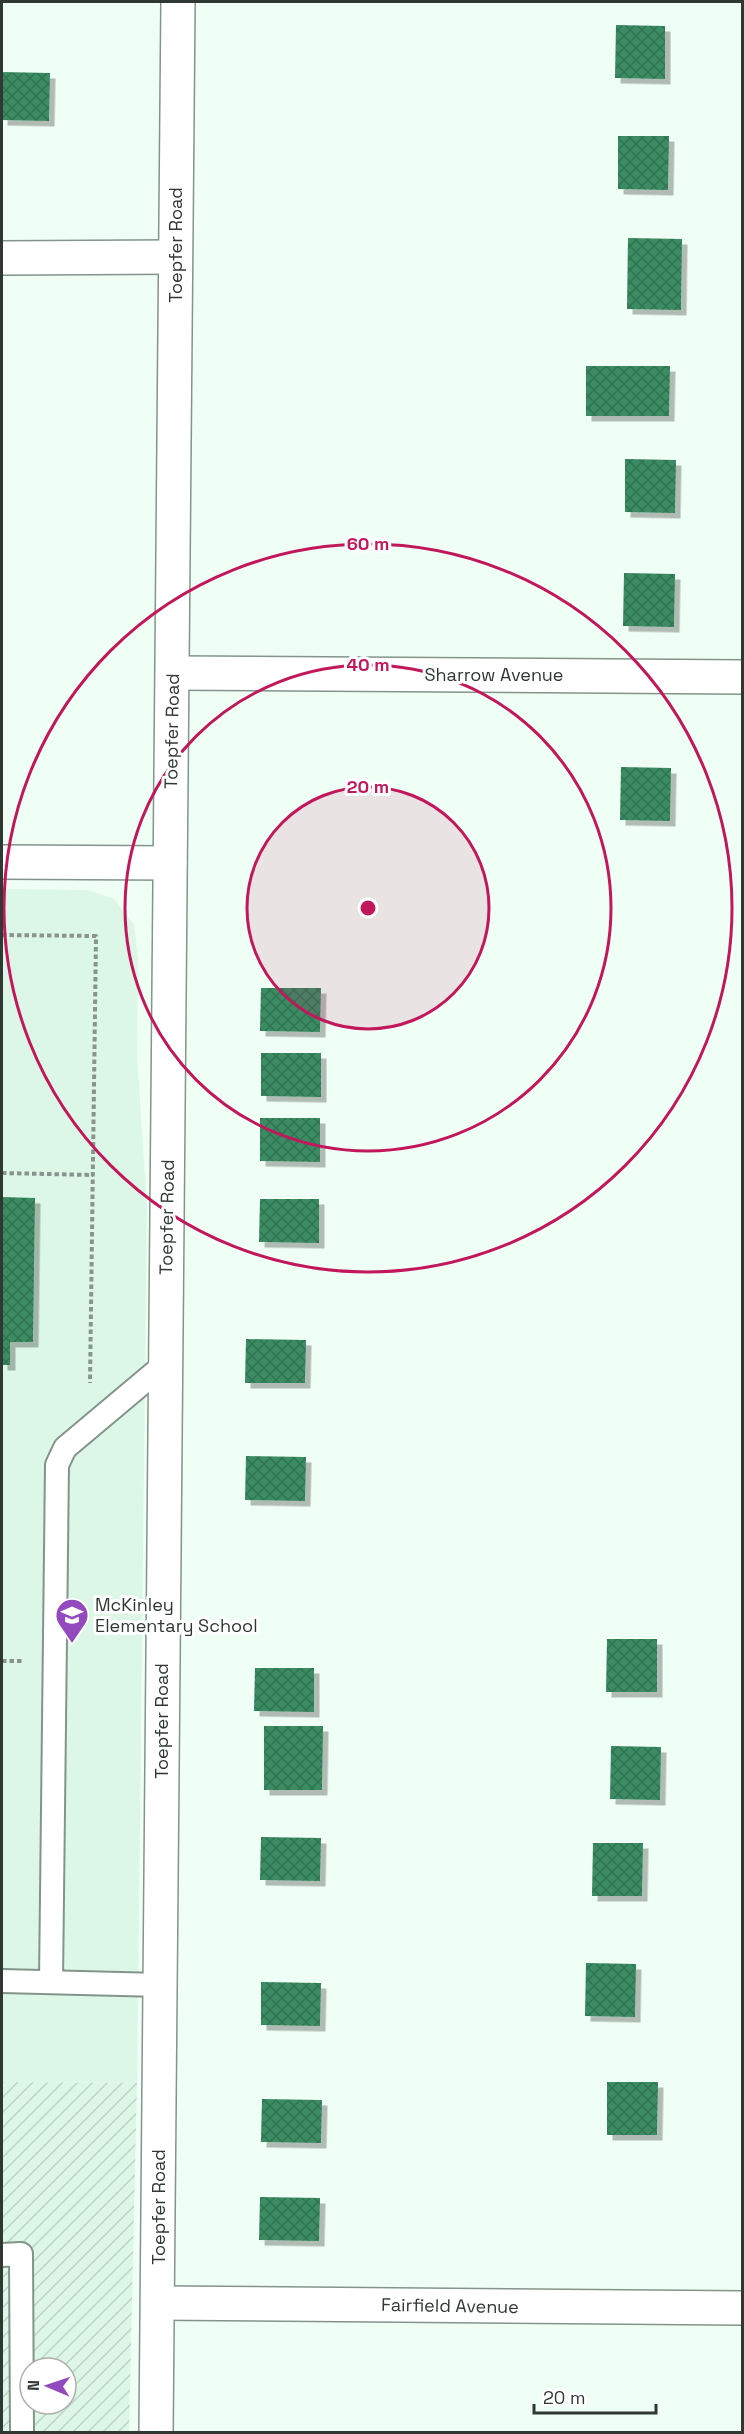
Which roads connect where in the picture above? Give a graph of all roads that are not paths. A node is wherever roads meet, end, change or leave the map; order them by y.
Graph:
1 (178, 2) edge
2 (175, 257) junction
3 (2, 258) edge
4 (173, 672) junction
5 (742, 677) edge
6 (2, 862) edge
7 (170, 863) junction
8 (165, 1364) junction
9 (2, 1981) edge
10 (51, 1982) junction
11 (160, 1984) junction
12 (2, 2255) edge
13 (158, 2303) junction
14 (742, 2308) edge
15 (22, 2433) edge
16 (156, 2433) edge

1 - 2 street, Toepfer Road
2 - 3 street
2 - 4 street, Toepfer Road
4 - 5 street, Sharrow Avenue
4 - 7 street, Toepfer Road
6 - 7 street
7 - 8 street, Toepfer Road
8 - 10 lane
8 - 11 street, Toepfer Road
9 - 10 lane
10 - 11 lane
11 - 13 street, Toepfer Road
12 - 15 lane
13 - 14 street, Fairfield Avenue
13 - 16 street, Toepfer Road

